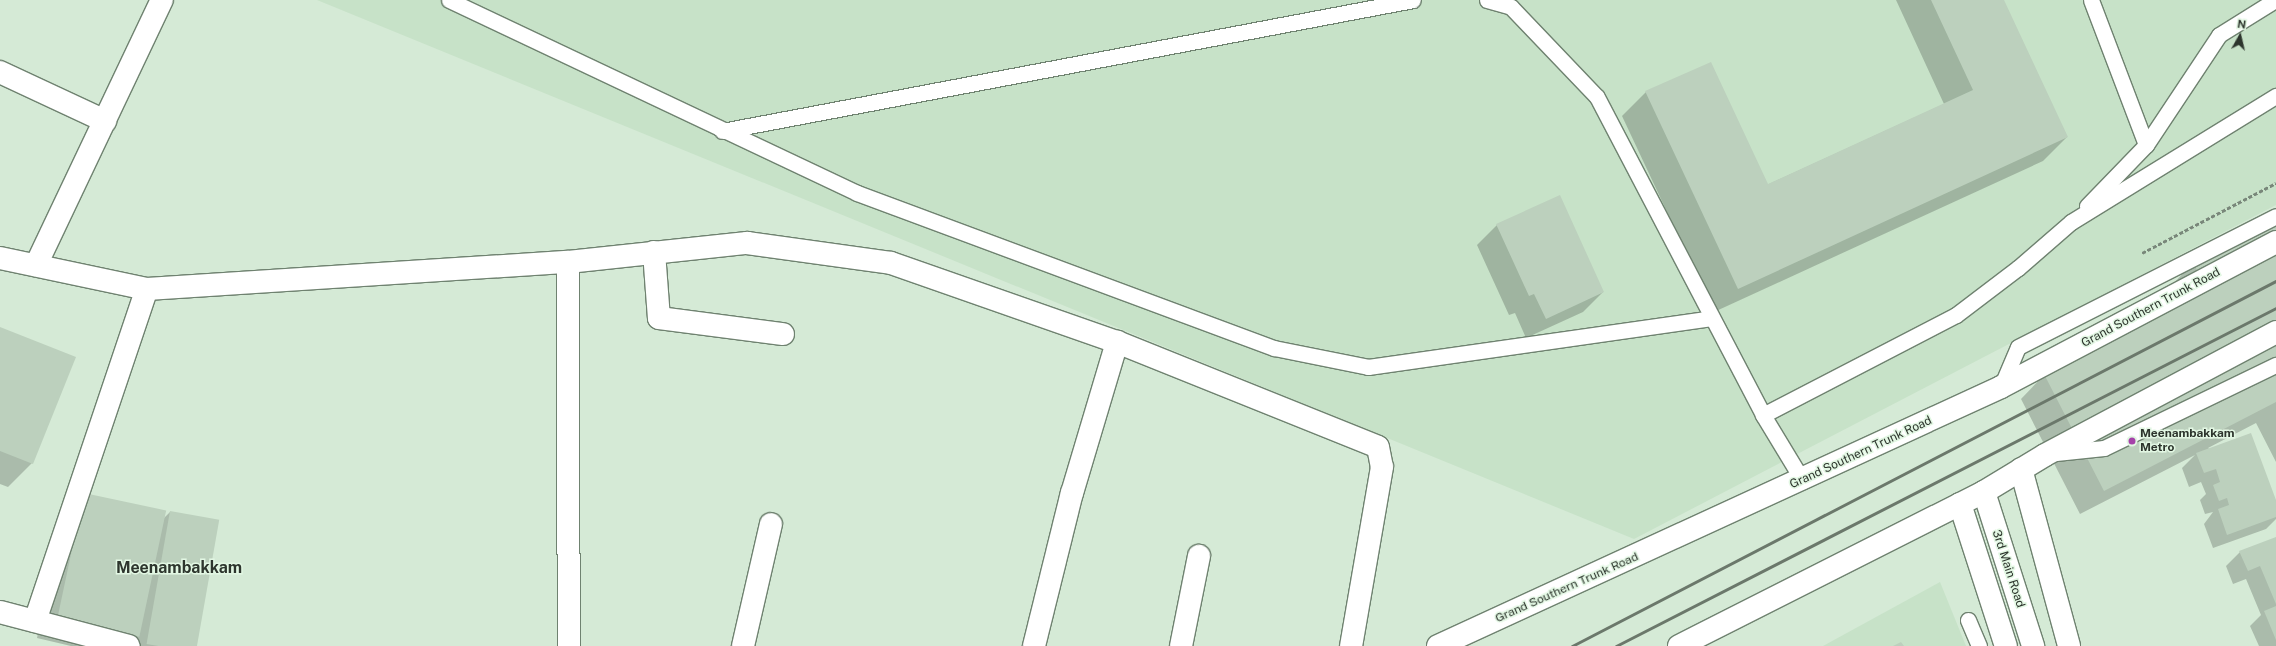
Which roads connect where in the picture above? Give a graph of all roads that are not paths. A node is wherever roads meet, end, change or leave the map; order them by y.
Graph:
1 (162, 0) edge
2 (449, 0) edge
3 (1413, 0) edge
4 (1487, 0) edge
5 (2091, 0) edge
6 (2275, 0) edge
7 (0, 72) edge
8 (2276, 96) edge
9 (105, 121) junction
10 (722, 131) junction
11 (2146, 145) junction
12 (2276, 216) edge
13 (2071, 222) junction
14 (2276, 242) edge
15 (654, 252) junction
16 (0, 258) edge
17 (568, 262) junction
18 (36, 265) junction
19 (147, 289) junction
20 (1712, 318) junction
21 (2276, 332) edge
22 (783, 334) dead end
23 (1117, 342) junction
24 (2276, 364) edge
25 (2001, 387) junction
26 (1763, 415) junction
27 (2045, 455) junction
28 (2021, 469) junction
29 (1803, 481) junction
30 (1984, 492) junction
31 (1960, 504) junction
32 (771, 524) dead end
33 (1198, 556) dead end
34 (0, 612) edge
35 (1968, 620) dead end
36 (35, 621) junction
37 (129, 646) edge
38 (569, 646) edge
39 (743, 646) edge
40 (1034, 646) edge
41 (1181, 646) edge
42 (1351, 646) edge
43 (1438, 646) edge
44 (1679, 646) edge
45 (1979, 646) edge
46 (2006, 646) edge
47 (2033, 646) edge
48 (2069, 646) edge

1 - 9 street
2 - 10 lane
3 - 10 lane
4 - 20 lane
5 - 11 lane
6 - 11 lane
7 - 9 street
8 - 13 lane
9 - 18 street
10 - 20 lane
11 - 13 lane
12 - 25 lane
13 - 26 lane
14 - 25 street, Grand Southern Trunk Road
15 - 17 street
15 - 22 street
15 - 23 street
16 - 18 street
17 - 19 street
17 - 38 street
18 - 19 street
19 - 36 street
20 - 26 lane
21 - 27 street
23 - 40 street
23 - 42 street
24 - 27 lane
25 - 29 street, Grand Southern Trunk Road
26 - 29 lane
27 - 28 street
28 - 30 street
28 - 48 street
29 - 43 street, Grand Southern Trunk Road
30 - 31 street
30 - 47 street, 3rd Main Road
31 - 44 street
31 - 46 street
32 - 39 street
33 - 41 street
34 - 36 street
35 - 45 lane
36 - 37 street

